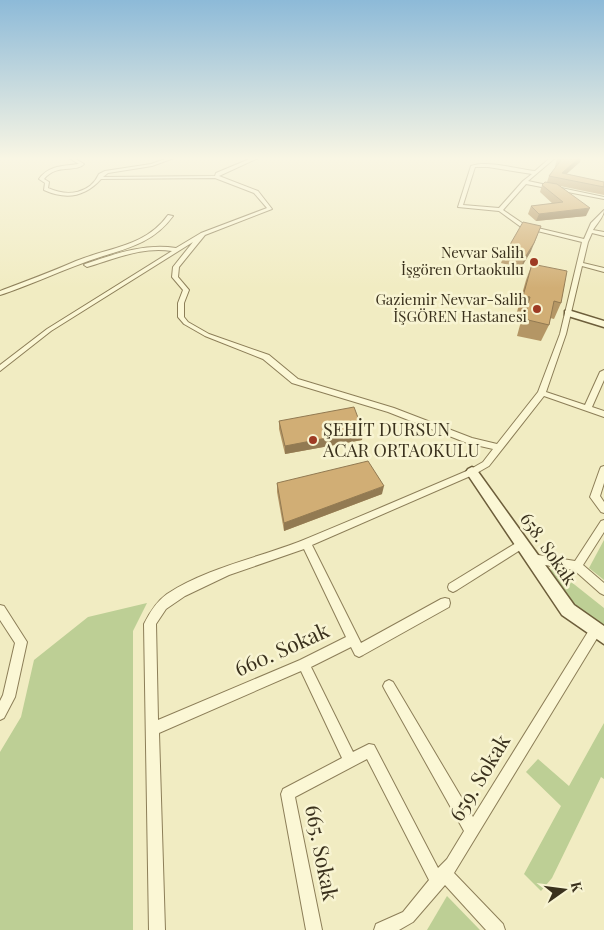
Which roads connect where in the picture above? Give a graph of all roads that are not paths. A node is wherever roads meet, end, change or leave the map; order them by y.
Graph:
1 (264, 201) edge
2 (461, 201) edge
3 (508, 201) edge
4 (500, 210) junction
5 (604, 211) edge
6 (170, 216) dead end
7 (590, 231) junction
8 (203, 234) junction
9 (604, 234) edge
10 (586, 241) junction
11 (177, 250) junction
12 (580, 264) junction
13 (69, 267) junction
14 (604, 270) edge
15 (0, 293) edge
16 (568, 313) junction
17 (604, 324) edge
18 (0, 369) edge
19 (604, 372) edge
20 (542, 392) junction
21 (588, 408) junction
22 (604, 414) edge
23 (500, 448) junction
24 (604, 469) edge
25 (472, 472) junction
26 (604, 509) edge
27 (604, 524) edge
28 (306, 543) junction
29 (521, 544) junction
30 (532, 559) junction
31 (577, 566) junction
32 (453, 587) dead end
33 (604, 590) edge
34 (445, 603) dead end
35 (0, 610) edge
36 (599, 633) edge
37 (352, 640) junction
38 (304, 664) junction
39 (389, 686) dead end
40 (0, 714) edge
41 (153, 729) junction
42 (350, 761) junction
43 (472, 830) junction
44 (441, 877) junction
45 (157, 930) edge
46 (314, 930) edge
47 (382, 930) edge
48 (497, 930) edge

1 - 8 street
2 - 4 street
3 - 4 street
4 - 10 street
5 - 7 street
6 - 13 street
7 - 9 street
7 - 10 street
8 - 11 street
8 - 23 street
10 - 12 street
11 - 13 street
11 - 18 street
12 - 14 street
12 - 16 street
13 - 15 street
16 - 17 street
16 - 20 street
19 - 21 street
20 - 21 street
20 - 23 street
21 - 22 street
23 - 25 street
24 - 26 street
25 - 28 street
25 - 29 street, 658. Sokak
27 - 31 street
28 - 37 street
28 - 41 street
29 - 30 street, 658. Sokak
29 - 32 street
30 - 31 street
30 - 36 street, 658. Sokak
31 - 33 street
34 - 37 street, 660. Sokak
35 - 40 street
36 - 43 street, 659. Sokak
37 - 38 street, 660. Sokak
38 - 41 street, 660. Sokak
38 - 42 street
39 - 43 street
41 - 45 street
42 - 44 street
42 - 46 street, 665. Sokak
43 - 44 street, 659. Sokak
44 - 47 street, 659. Sokak
44 - 48 street

